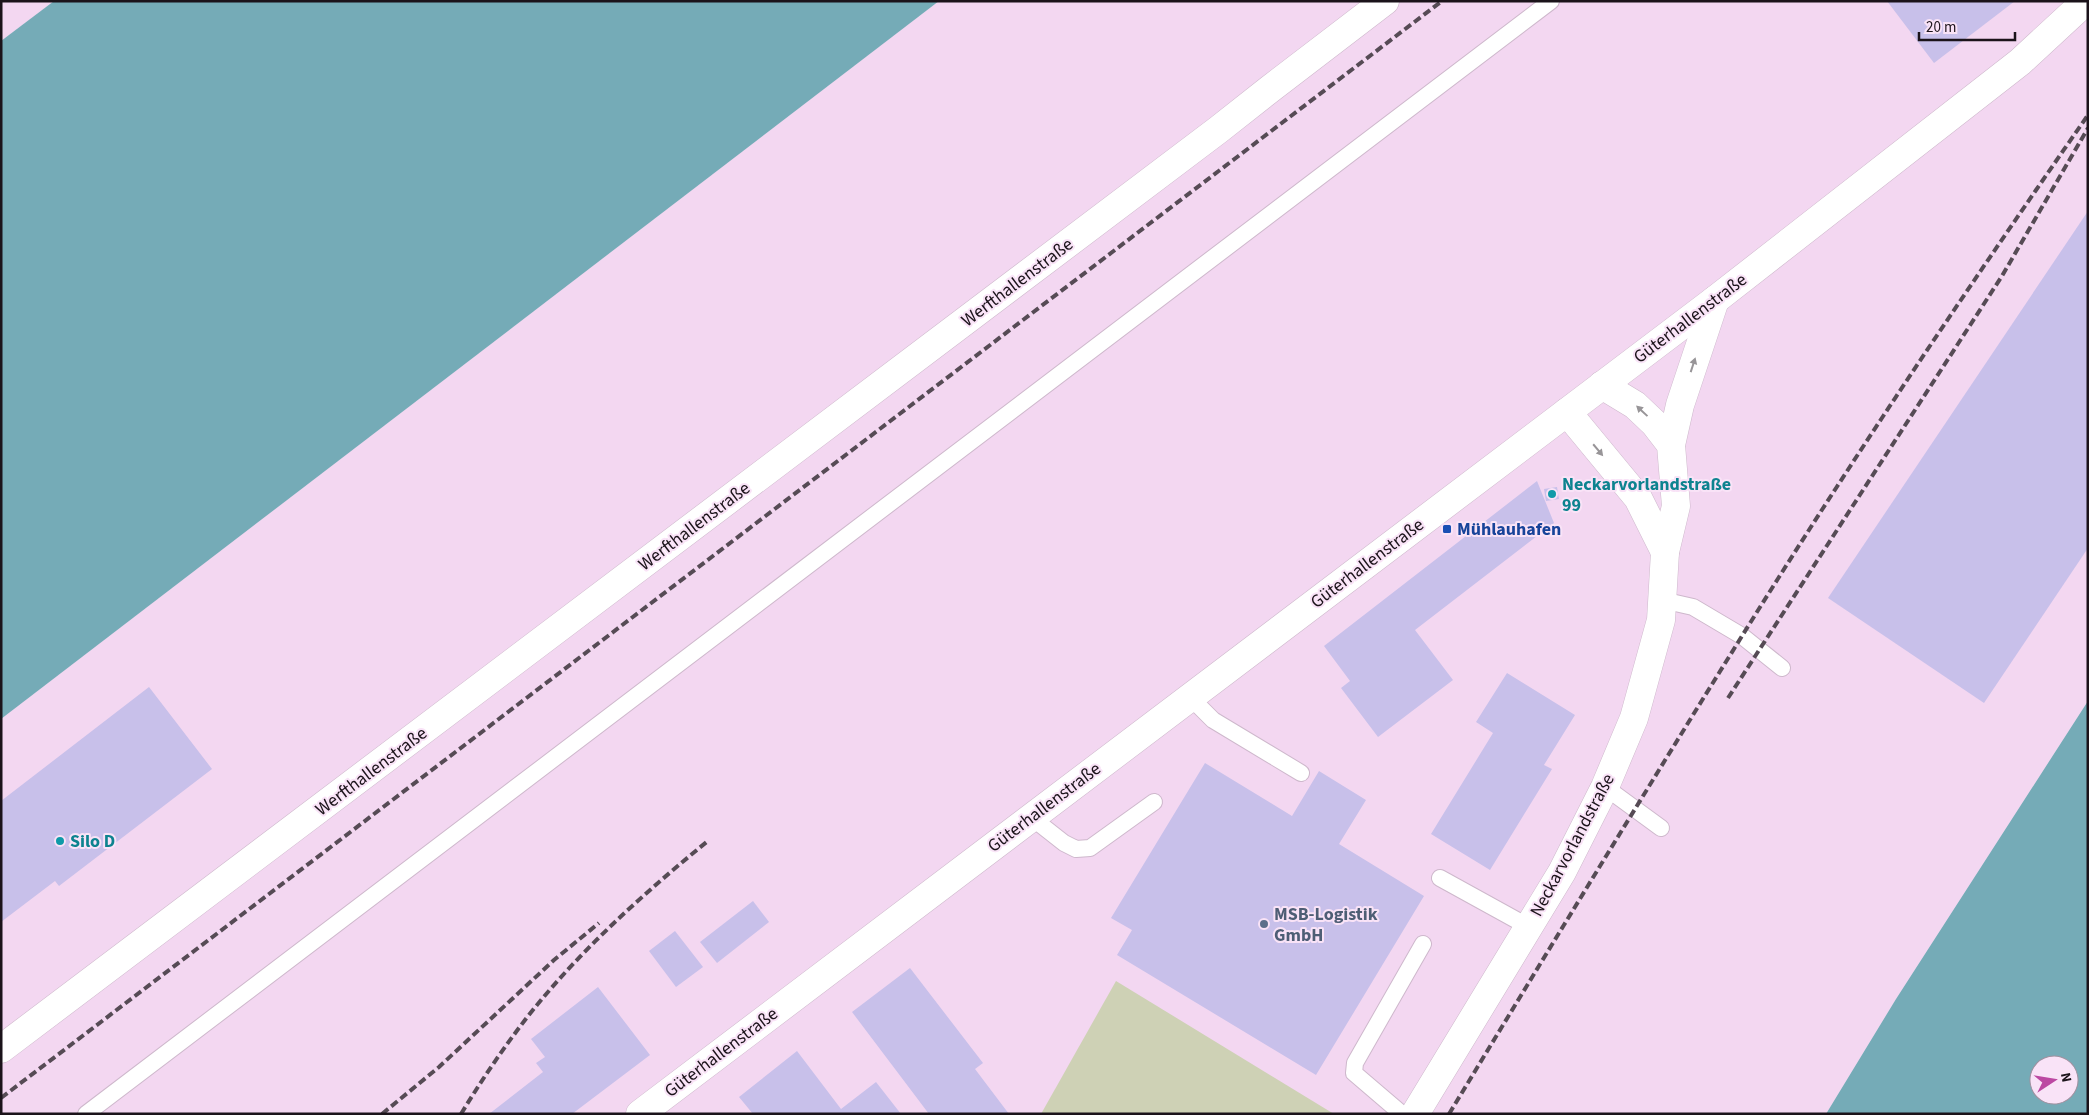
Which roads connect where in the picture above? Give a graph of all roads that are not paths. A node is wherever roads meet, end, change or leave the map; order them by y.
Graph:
1 (1385, 1) edge
2 (1551, 1) edge
3 (2086, 1) edge
4 (1714, 300) junction
5 (1602, 385) junction
6 (1567, 412) junction
7 (1671, 446) junction
8 (1665, 552) junction
9 (1662, 600) junction
10 (1782, 668) dead end
11 (1190, 697) junction
12 (1301, 773) dead end
13 (1605, 787) junction
14 (1154, 802) dead end
15 (1031, 817) junction
16 (1661, 828) dead end
17 (1440, 878) dead end
18 (1529, 927) junction
19 (1423, 944) dead end
20 (1, 1049) edge
21 (86, 1114) edge
22 (640, 1114) edge
23 (1402, 1114) edge
24 (1415, 1114) edge

1 - 20 street, Werfthallenstraße
2 - 21 lane
3 - 4 street, Güterhallenstraße
4 - 5 street, Güterhallenstraße
7 -> 4 street, Neckarvorlandstraße
5 - 6 street, Güterhallenstraße
7 -> 5 street
6 -> 8 street
6 - 11 street, Güterhallenstraße
7 - 8 street, Neckarvorlandstraße
8 - 9 street, Neckarvorlandstraße
9 - 10 lane
9 - 13 street, Neckarvorlandstraße
11 - 12 lane
11 - 15 street, Güterhallenstraße
13 - 16 lane
13 - 18 street, Neckarvorlandstraße
14 - 15 lane
15 - 22 street, Güterhallenstraße
17 - 18 lane
18 - 24 street, Neckarvorlandstraße
19 - 23 lane

